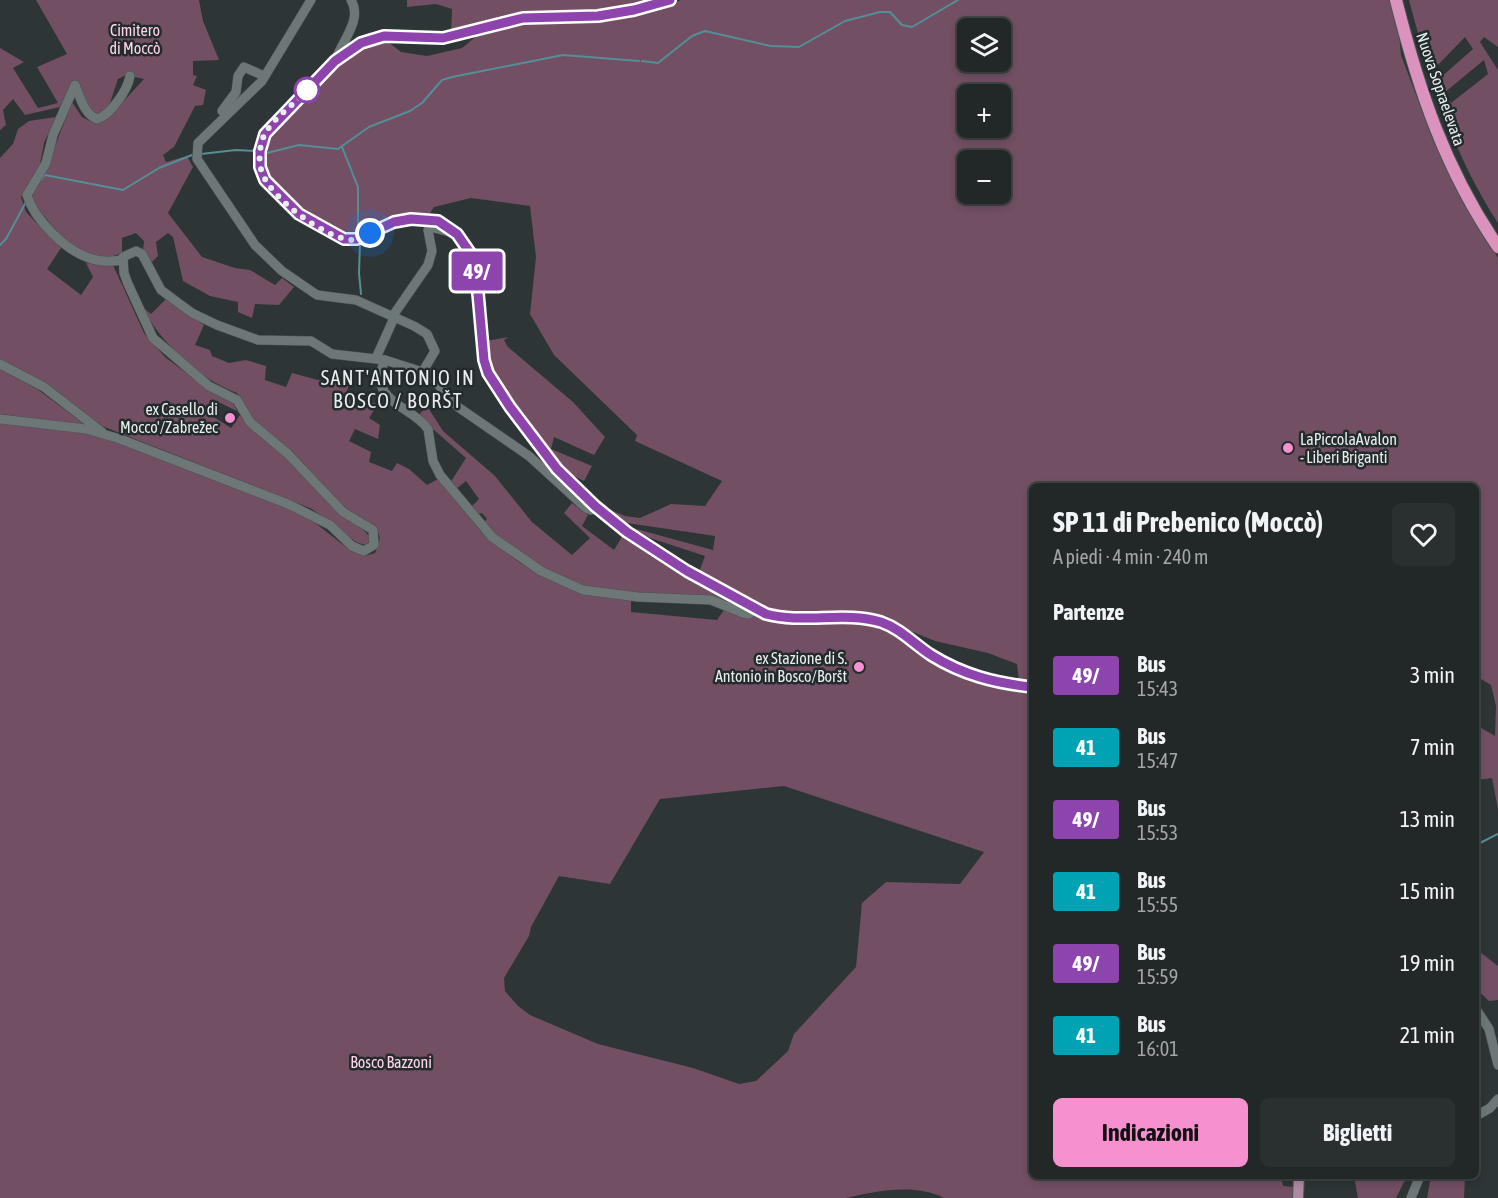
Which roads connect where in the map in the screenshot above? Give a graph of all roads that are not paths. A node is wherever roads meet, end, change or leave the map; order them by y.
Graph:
1 (311, 0) edge
2 (670, 0) edge
3 (1396, 0) edge
4 (1404, 0) edge
5 (355, 3) edge
6 (335, 61) junction
7 (130, 76) dead end
8 (264, 76) junction
9 (208, 131) junction
10 (1498, 232) edge
11 (457, 234) junction
12 (1498, 247) edge
13 (122, 261) junction
14 (393, 317) junction
15 (381, 359) junction
16 (0, 364) edge
17 (423, 371) junction
18 (0, 419) edge
19 (103, 433) junction
20 (595, 506) junction
21 (755, 610) junction
22 (1029, 687) edge
23 (1479, 1014) edge
24 (1498, 1065) edge
25 (1498, 1099) edge
26 (1479, 1114) edge
27 (1299, 1179) edge
28 (1419, 1179) edge
29 (1298, 1198) edge
30 (1411, 1198) edge

1 - 8 street
2 - 6 main road
3 - 12 highway, Nuova Sopraelevata
4 - 10 highway, Nuova Sopraelevata
5 - 6 street
6 - 11 main road
7 - 13 street
8 - 9 street
8 - 9 street
9 - 14 street
11 - 14 street
11 - 20 main road
13 - 15 street
13 - 19 street
14 - 15 street
14 - 17 street
15 - 17 street
15 - 21 street
16 - 19 street
17 - 20 street
18 - 19 street
20 - 21 main road
21 - 22 main road
23 - 24 street
25 - 26 street
27 - 29 main road
28 - 30 street

